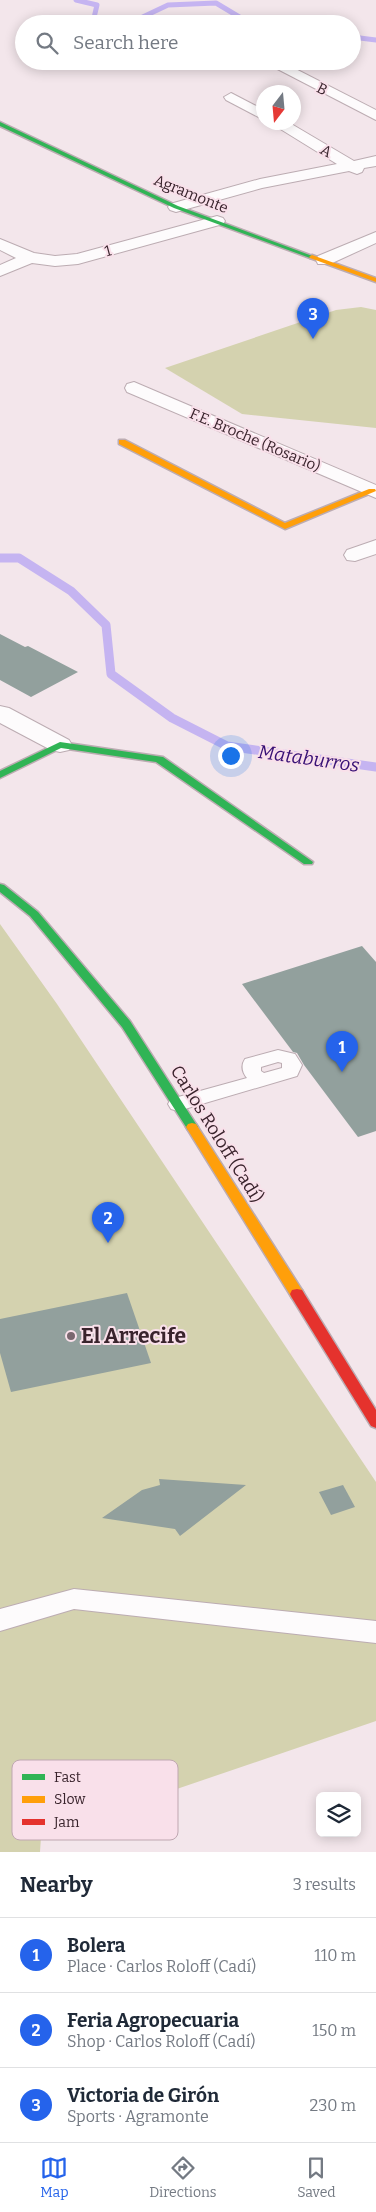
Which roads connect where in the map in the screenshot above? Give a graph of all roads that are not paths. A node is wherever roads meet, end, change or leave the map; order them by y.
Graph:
1 (287, 70) edge
2 (231, 97) dead end
3 (256, 111) edge
4 (376, 116) edge
5 (0, 124) edge
6 (290, 130) edge
7 (376, 156) edge
8 (376, 161) edge
9 (351, 165) junction
10 (376, 180) edge
11 (176, 207) junction
12 (216, 221) junction
13 (376, 237) edge
14 (0, 244) edge
15 (30, 258) junction
16 (324, 260) junction
17 (0, 271) edge
18 (376, 280) edge
19 (134, 388) dead end
20 (122, 442) dead end
21 (374, 492) edge
22 (376, 546) edge
23 (355, 555) dead end
24 (0, 713) edge
25 (60, 745) junction
26 (0, 775) edge
27 (308, 862) dead end
28 (0, 887) edge
29 (260, 1081) dead end
30 (178, 1104) junction
31 (376, 1422) edge
32 (0, 1620) edge
33 (376, 1632) edge

1 - 4 street, B
2 - 3 street
5 - 11 street, Agramonte
6 - 9 street, A
7 - 9 street
8 - 9 street
9 - 10 street, A
9 - 11 street
11 - 12 street, Agramonte
12 - 15 street, 1
12 - 16 street, Agramonte
13 - 16 street
14 - 15 street
15 - 17 street
16 - 18 street, Agramonte
19 - 21 street, F.E. Broche (Rosario)
20 - 21 street
22 - 23 street
24 - 25 street
25 - 26 street
25 - 27 street
28 - 30 street, Carlos Roloff (Cadí)
29 - 30 lane
30 - 31 street, Carlos Roloff (Cadí)
32 - 33 lane

